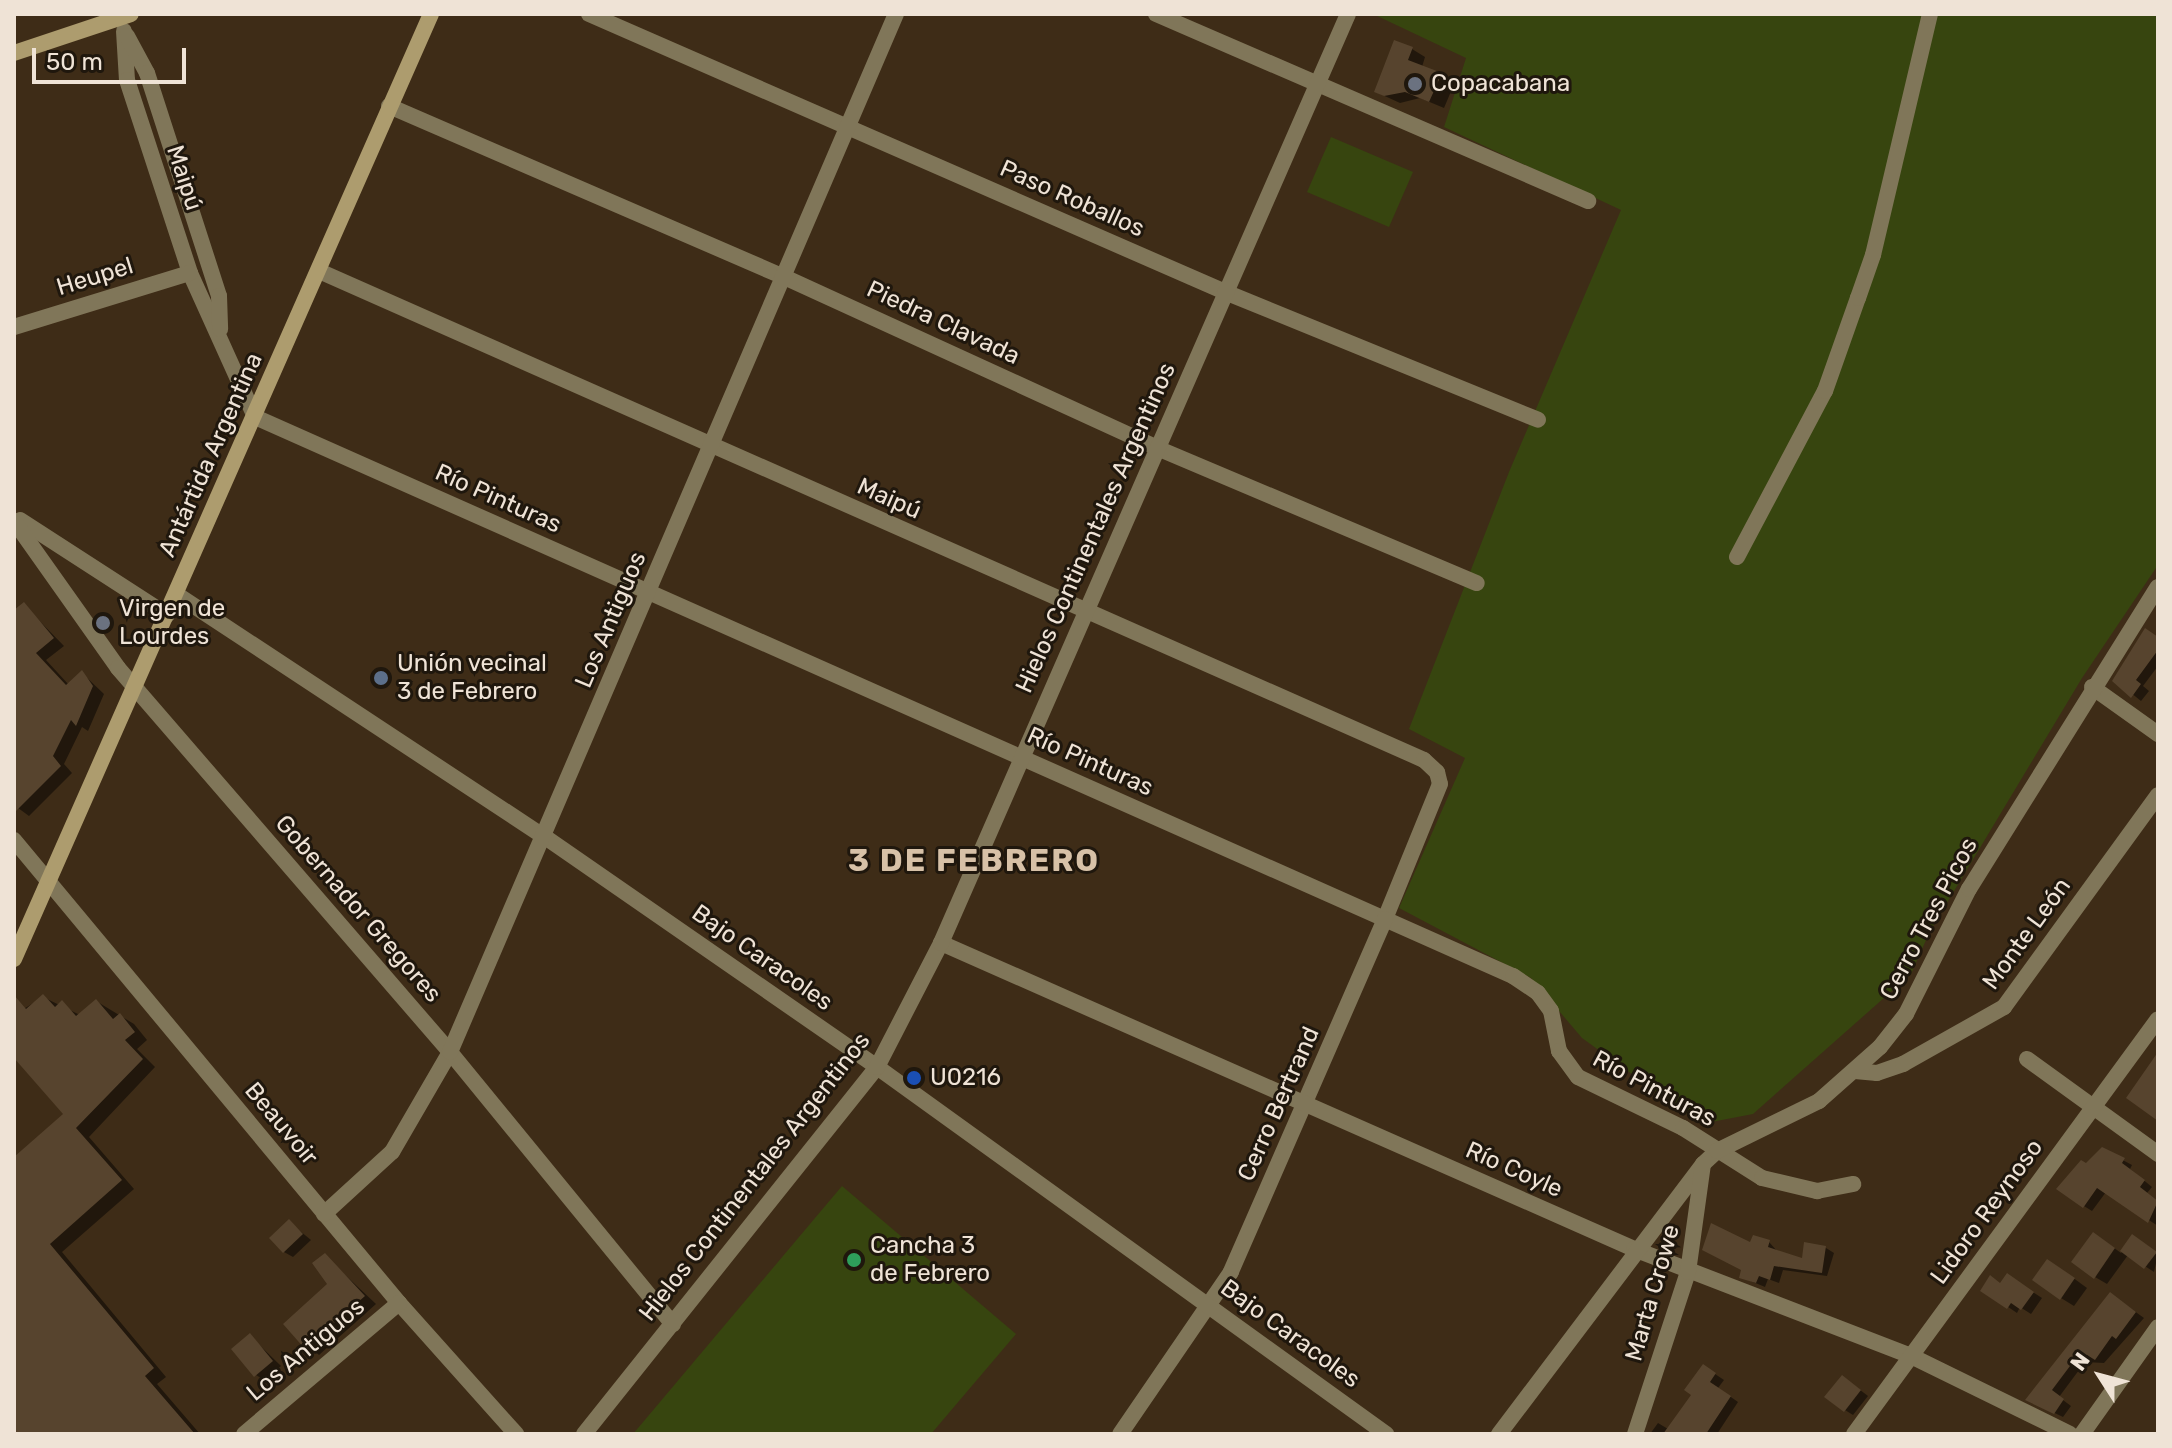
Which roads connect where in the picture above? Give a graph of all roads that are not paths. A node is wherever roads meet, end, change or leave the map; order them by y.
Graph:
1 (431, 14) edge
2 (589, 14) edge
3 (896, 14) edge
4 (1156, 14) edge
5 (1348, 14) edge
6 (1930, 14) edge
7 (124, 19) edge
8 (14, 53) edge
9 (1318, 85) junction
10 (389, 106) junction
11 (848, 128) junction
12 (1588, 201) dead end
13 (319, 271) junction
14 (190, 273) junction
15 (782, 276) junction
16 (1225, 292) junction
17 (14, 327) edge
18 (221, 334) junction
19 (255, 417) junction
20 (1538, 420) dead end
21 (710, 446) junction
22 (1157, 448) junction
23 (14, 519) edge
24 (1737, 557) dead end
25 (1477, 583) dead end
26 (2158, 587) edge
27 (649, 593) junction
28 (176, 594) junction
29 (1085, 611) junction
30 (167, 615) junction
31 (2092, 687) junction
32 (135, 688) junction
33 (2158, 734) edge
34 (1022, 759) junction
35 (1437, 772) joint
36 (2158, 795) edge
37 (545, 837) junction
38 (14, 840) edge
39 (48, 880) junction
40 (1385, 919) junction
41 (941, 943) junction
42 (14, 959) edge
43 (2158, 1019) edge
44 (450, 1052) junction
45 (2027, 1059) dead end
46 (877, 1067) junction
47 (1855, 1071) junction
48 (1306, 1105) junction
49 (2093, 1108) junction
50 (1717, 1151) junction
51 (2158, 1154) edge
52 (1703, 1164) junction
53 (1853, 1184) dead end
54 (324, 1214) junction
55 (1634, 1249) junction
56 (1688, 1272) junction
57 (399, 1303) junction
58 (1211, 1305) junction
59 (673, 1324) junction
60 (2158, 1327) edge
61 (1911, 1356) junction
62 (244, 1434) edge
63 (516, 1434) edge
64 (584, 1434) edge
65 (1120, 1434) edge
66 (1386, 1434) edge
67 (1499, 1434) edge
68 (1635, 1434) edge
69 (1854, 1434) edge
70 (2070, 1434) edge
71 (2082, 1434) edge

1 - 10 street, Antártida Argentina
2 - 11 street, Paso Roballos
3 - 11 street, Los Antiguos
4 - 9 street
5 - 9 street, Hielos Continentales Argentinos
6 - 24 street
7 - 8 street
7 - 14 street, Maipú
7 - 18 street, Maipú
9 - 12 street
9 - 16 street, Hielos Continentales Argentinos
10 - 13 street, Antártida Argentina
10 - 15 street, Piedra Clavada
11 - 15 street, Los Antiguos
11 - 16 street, Paso Roballos
13 - 19 street, Antártida Argentina
13 - 21 street, Maipú
14 - 17 street, Heupel
14 - 18 street, Maipú
15 - 21 street, Los Antiguos
15 - 22 street, Piedra Clavada
16 - 20 street, Paso Roballos
16 - 22 street, Hielos Continentales Argentinos
18 - 19 street, Maipú
19 - 27 street, Río Pinturas
19 - 28 street, Antártida Argentina
21 - 27 street, Los Antiguos
21 - 29 street, Maipú
22 - 25 street, Piedra Clavada
22 - 29 street, Hielos Continentales Argentinos
23 - 30 street, Gobernador Gregores
23 - 32 street, Gobernador Gregores
26 - 31 street, Cerro Tres Picos
27 - 34 street, Río Pinturas
27 - 37 street, Los Antiguos
28 - 30 street, Antártida Argentina
28 - 37 street, Bajo Caracoles
29 - 34 street, Hielos Continentales Argentinos
29 - 35 street, Maipú
30 - 32 street, Antártida Argentina
31 - 33 street
31 - 47 street, Cerro Tres Picos
32 - 39 street, Antártida Argentina
32 - 44 street, Gobernador Gregores
34 - 40 street, Río Pinturas
34 - 41 street, Hielos Continentales Argentinos
35 - 40 street, Cerro Bertrand
36 - 47 street, Monte León
37 - 44 street, Los Antiguos
37 - 46 street, Bajo Caracoles
38 - 39 street, Beauvoir
39 - 42 street, Antártida Argentina
39 - 54 street, Beauvoir
40 - 48 street, Cerro Bertrand
40 - 50 street, Río Pinturas
41 - 46 street, Hielos Continentales Argentinos
41 - 48 street, Río Coyle
43 - 49 street, Lidoro Reynoso
44 - 54 street, Los Antiguos
44 - 59 street, Gobernador Gregores
45 - 49 street
46 - 58 street, Bajo Caracoles
46 - 59 street, Hielos Continentales Argentinos
47 - 50 street, Cerro Tres Picos
48 - 55 street, Río Coyle
48 - 58 street, Cerro Bertrand
49 - 51 street
49 - 61 street, Lidoro Reynoso
50 - 52 street, Cerro Tres Picos
50 - 53 street, Río Pinturas
52 - 55 street, Cerro Tres Picos
52 - 56 street, Marta Crowe
54 - 57 street, Beauvoir
55 - 56 street, Río Coyle
55 - 67 street, Cerro Tres Picos
56 - 61 street, Río Coyle
56 - 68 street, Marta Crowe
57 - 62 street, Los Antiguos
57 - 63 street, Beauvoir
58 - 65 street, Cerro Bertrand
58 - 66 street, Bajo Caracoles
59 - 64 street, Hielos Continentales Argentinos
60 - 71 street
61 - 69 street, Lidoro Reynoso
61 - 70 street, Río Coyle

